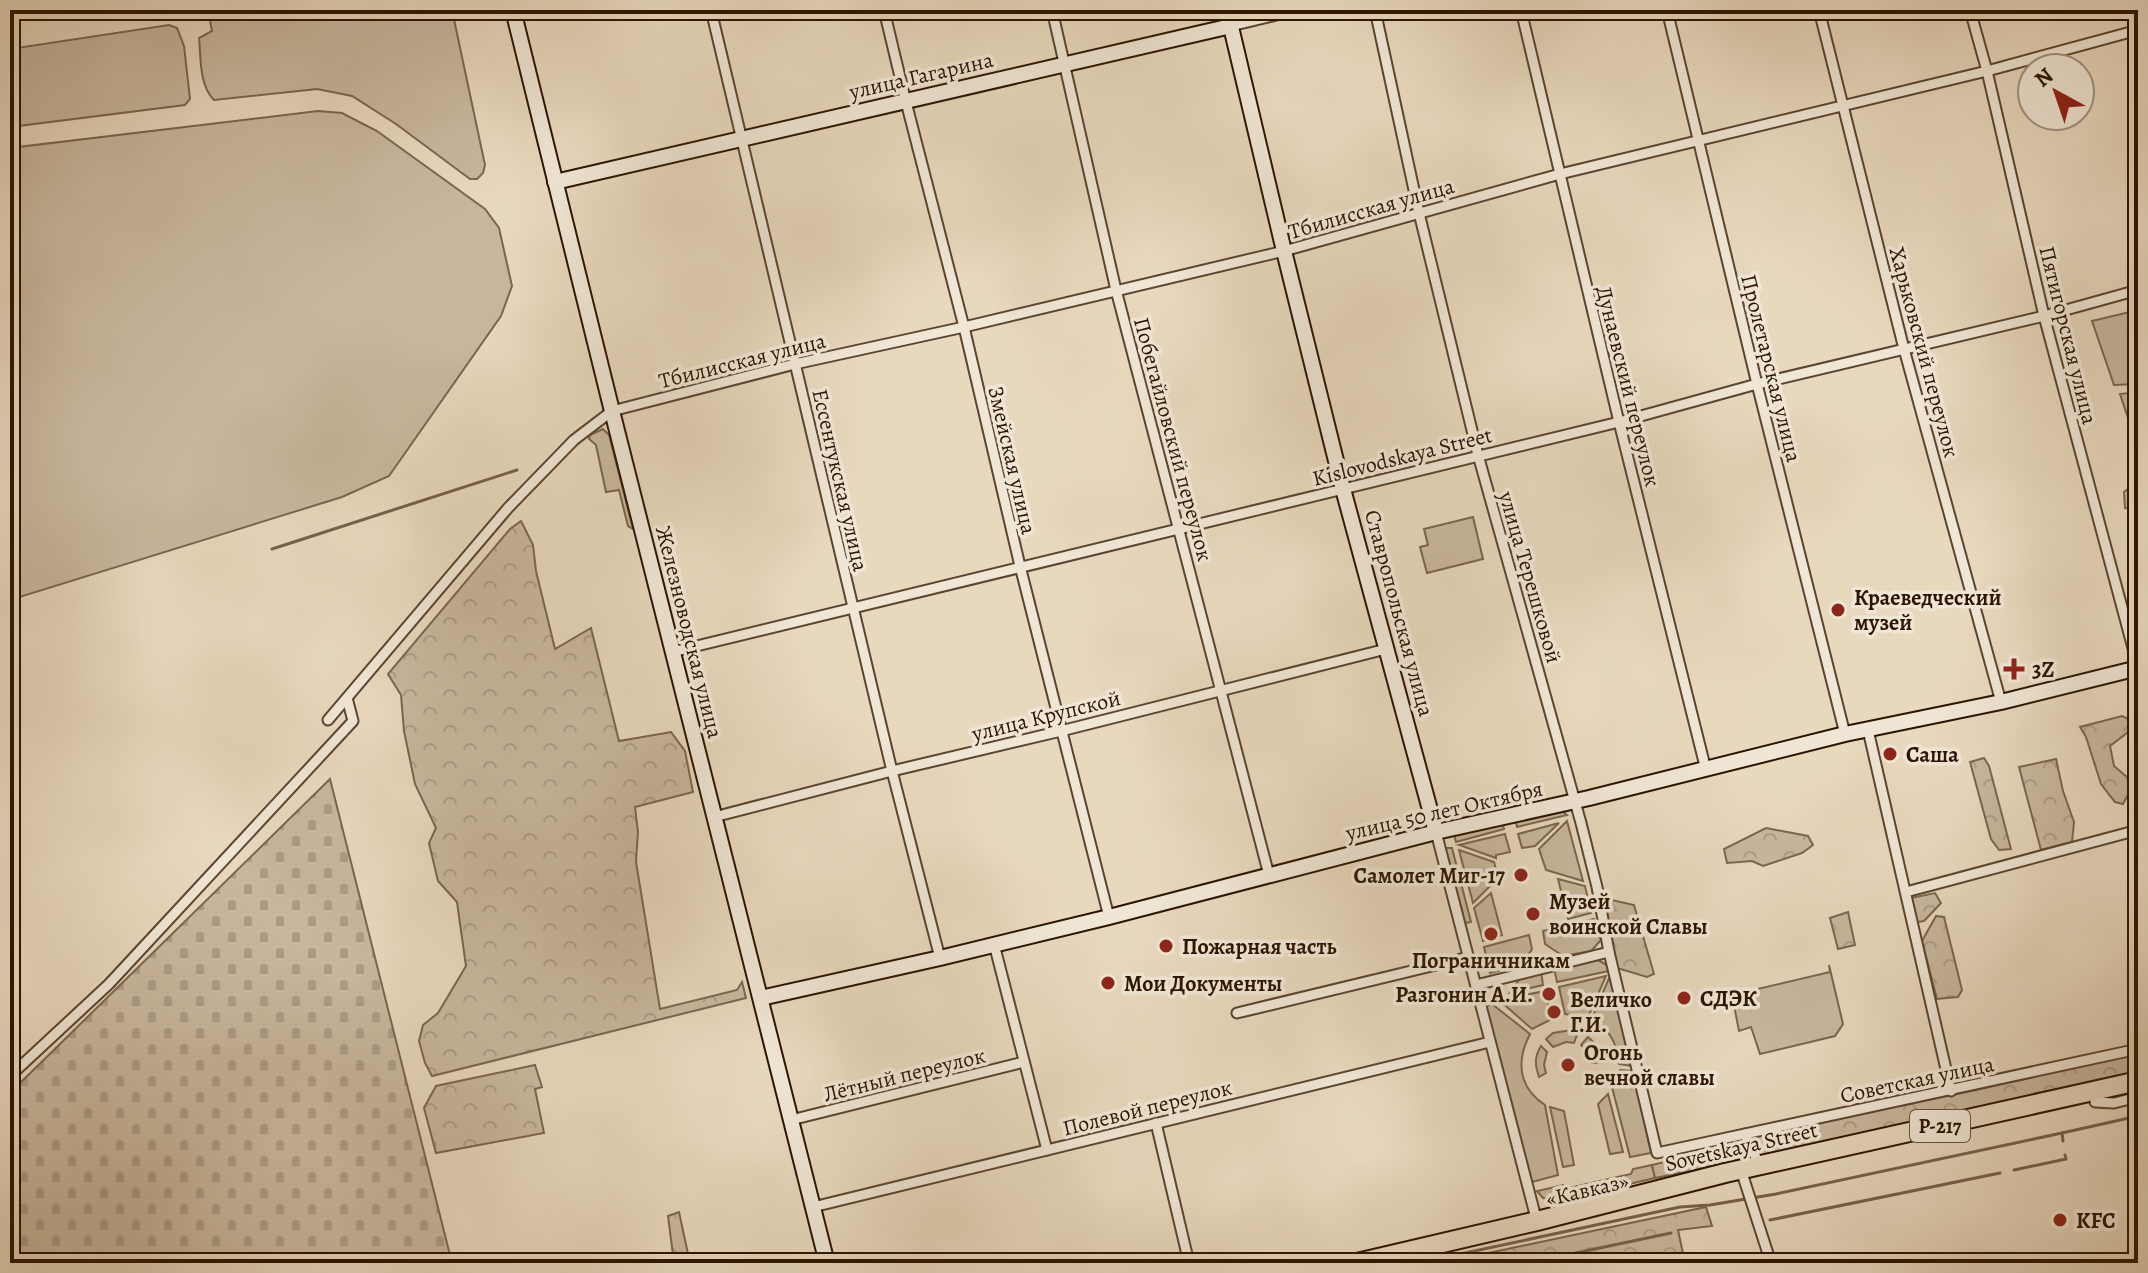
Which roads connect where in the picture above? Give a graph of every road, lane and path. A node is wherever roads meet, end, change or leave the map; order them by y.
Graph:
1 (513, 10) edge
2 (711, 10) edge
3 (884, 10) edge
4 (1052, 10) edge
5 (1227, 10) edge
6 (1297, 10) edge
7 (1375, 10) edge
8 (1521, 10) edge
9 (1667, 10) edge
10 (1819, 10) edge
11 (1970, 10) edge
12 (1231, 26) junction
13 (2138, 30) edge
14 (1065, 63) junction
15 (1987, 71) junction
16 (906, 102) junction
17 (1844, 105) junction
18 (741, 138) junction
19 (1698, 142) junction
20 (1560, 174) junction
21 (555, 182) junction
22 (1419, 213) junction
23 (1284, 251) junction
24 (1116, 290) junction
25 (2138, 290) edge
26 (2044, 316) junction
27 (964, 327) junction
28 (1904, 349) junction
29 (795, 364) junction
30 (1757, 384) junction
31 (612, 411) junction
32 (1619, 422) junction
33 (1478, 455) junction
34 (1343, 489) junction
35 (1178, 529) junction
36 (1020, 566) junction
37 (853, 609) junction
38 (1386, 649) junction
39 (672, 652) junction
40 (2138, 668) edge
41 (1222, 690) junction
42 (347, 698) junction
43 (2001, 702) junction
44 (328, 720) dead end
45 (1868, 730) junction
46 (1061, 731) junction
47 (1845, 734) junction
48 (1706, 770) junction
49 (892, 771) junction
50 (1574, 802) junction
51 (714, 817) junction
52 (2138, 830) edge
53 (1436, 832) junction
54 (1269, 875) junction
55 (1906, 892) junction
56 (1109, 917) junction
57 (994, 944) junction
58 (1609, 952) junction
59 (1469, 957) junction
60 (940, 958) junction
61 (1476, 985) junction
62 (761, 998) junction
63 (1237, 1013) dead end
64 (1490, 1042) junction
65 (2138, 1049) edge
66 (1024, 1062) junction
67 (10, 1076) edge
68 (2138, 1081) edge
69 (1951, 1091) junction
70 (2138, 1095) edge
71 (791, 1120) junction
72 (1156, 1123) junction
73 (1745, 1134) junction
74 (1047, 1150) junction
75 (1657, 1153) joint
76 (1747, 1170) junction
77 (813, 1207) junction
78 (1537, 1223) junction
79 (827, 1263) edge
80 (1189, 1263) edge
81 (1357, 1263) edge
82 (1375, 1263) edge
83 (1771, 1263) edge

1 - 21 main road, Железноводская улица
2 - 18 street, Ессентукская улица
3 - 16 street, Змейская улица
4 - 14 street, Побегайловский переулок
5 - 12 main road, Ставропольская улица
6 - 12 street, улица Гагарина
7 - 22 street, улица Терешковой
8 - 20 street, Дунаевский переулок
9 - 19 street, Пролетарская улица
10 - 17 street, Харьковский переулок
11 - 15 street, Пятигорская улица
12 - 14 main road, улица Гагарина
12 - 23 main road, Ставропольская улица
13 - 15 street, Тбилисская улица
14 - 16 main road, улица Гагарина
14 - 24 street, Побегайловский переулок
15 - 17 street, Тбилисская улица
15 - 26 street, Пятигорская улица
16 - 18 main road, улица Гагарина
16 - 27 street, Змейская улица
17 - 19 street, Тбилисская улица
17 - 28 street, Харьковский переулок
18 - 21 main road, улица Гагарина
18 - 29 street, Ессентукская улица
19 - 20 street, Тбилисская улица
19 - 30 street, Пролетарская улица
20 - 22 street, Тбилисская улица
20 - 32 street, Дунаевский переулок
21 - 31 main road, Железноводская улица
22 - 23 street, Тбилисская улица
22 - 33 street, улица Терешковой
23 - 24 street, Тбилисская улица
23 - 34 main road, Ставропольская улица
24 - 27 street, Тбилисская улица
24 - 35 street, Побегайловский переулок
25 - 26 street, Kislovodskaya Street
26 - 28 street, Kislovodskaya Street
26 - 40 street, Пятигорская улица
27 - 29 street, Тбилисская улица
27 - 36 street, Змейская улица
28 - 30 street, Kislovodskaya Street
28 - 43 street, Харьковский переулок
29 - 31 street, Тбилисская улица
29 - 37 street, Ессентукская улица
30 - 32 street, Kislovodskaya Street
30 - 47 street, Пролетарская улица
31 - 39 main road, Железноводская улица
31 - 42 street
32 - 33 street, Kislovodskaya Street
32 - 48 street, Дунаевский переулок
33 - 34 street, Kislovodskaya Street
33 - 50 street, улица Терешковой
34 - 35 street, Kislovodskaya Street
34 - 38 main road, Ставропольская улица
35 - 36 street, Kislovodskaya Street
35 - 41 street, Побегайловский переулок
36 - 37 street, Kislovodskaya Street
36 - 46 street, Змейская улица
37 - 39 street, Kislovodskaya Street
37 - 49 street, Ессентукская улица
38 - 41 street, улица Крупской
38 - 53 main road, Ставропольская улица
39 - 51 main road, Железноводская улица
40 - 43 main road, улица 50 лет Октября
41 - 46 street, улица Крупской
41 - 54 street, Побегайловский переулок
42 - 44 street
42 - 67 street
43 - 45 main road, улица 50 лет Октября
45 - 47 main road, улица 50 лет Октября
45 - 55 street
46 - 49 street, улица Крупской
46 - 56 street, Змейская улица
47 - 48 main road, улица 50 лет Октября
48 - 50 main road, улица 50 лет Октября
49 - 51 street, улица Крупской
49 - 60 street, Ессентукская улица
50 - 53 main road, улица 50 лет Октября
50 - 58 street, улица Терешковой
51 - 62 main road, Железноводская улица
52 - 55 street
53 - 54 main road, улица 50 лет Октября
53 - 59 street, Ставропольская улица
54 - 56 main road, улица 50 лет Октября
55 - 69 street
56 - 57 main road, улица 50 лет Октября
57 - 60 main road, улица 50 лет Октября
57 - 66 street
58 - 61 street
58 - 75 street, улица Терешковой
59 - 61 street, Ставропольская улица
59 - 63 street
60 - 62 main road, улица 50 лет Октября
61 - 64 street, Ставропольская улица
62 - 71 main road, Железноводская улица
64 - 72 street, Полевой переулок
64 - 78 street, Ставропольская улица
65 - 69 street, Советская улица
66 - 71 street, Лётный переулок
66 - 74 street
68 - 76 highway, Sovetskaya Street / Р-217
69 - 73 street, Советская улица
70 - 76 highway, Р-217
71 - 77 main road, Железноводская улица
72 - 74 street, Полевой переулок
72 - 80 street
73 - 75 street, Советская улица
73 - 76 street
74 - 77 street, Полевой переулок
76 - 78 highway, Sovetskaya Street / Р-217
76 - 83 street
77 - 79 main road, Железноводская улица
78 - 81 highway, Sovetskaya Street / Р-217
78 - 82 highway, «Кавказ» / Р-217

